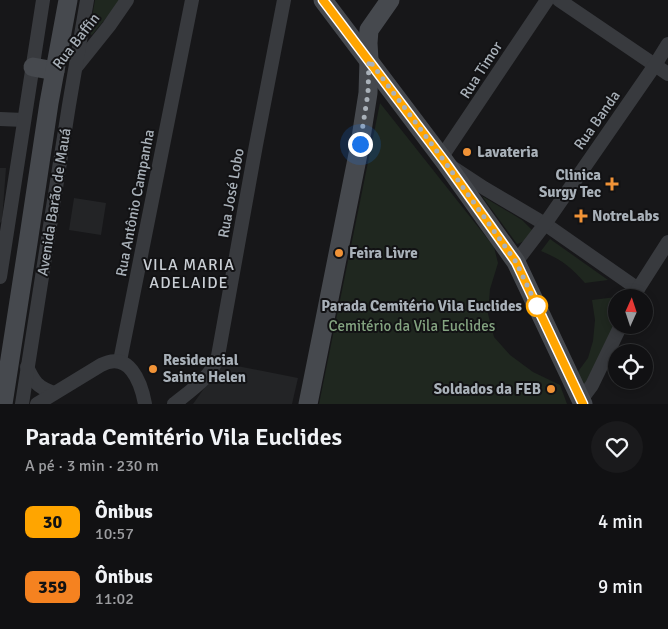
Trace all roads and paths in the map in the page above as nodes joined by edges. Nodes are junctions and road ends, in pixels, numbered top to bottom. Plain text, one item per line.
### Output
1 (43, 0) edge
2 (68, 0) edge
3 (87, 0) edge
4 (127, 0) edge
5 (192, 0) edge
6 (284, 0) edge
7 (323, 0) edge
8 (390, 0) edge
9 (547, 0) edge
10 (559, 0) edge
11 (668, 44) edge
12 (369, 60) junction
13 (655, 65) junction
14 (33, 67) junction
15 (76, 68) junction
16 (55, 72) junction
17 (668, 74) edge
18 (49, 102) junction
19 (0, 119) edge
20 (24, 120) junction
21 (443, 160) junction
22 (545, 224) junction
23 (668, 242) edge
24 (2, 244) edge
25 (516, 262) junction
26 (0, 277) edge
27 (631, 289) edge
28 (639, 289) edge
29 (617, 334) edge
30 (120, 361) junction
31 (27, 367) junction
32 (54, 393) junction
33 (582, 402) edge
34 (3, 404) edge
35 (22, 404) edge
36 (37, 404) edge
37 (145, 404) edge
38 (174, 404) edge
39 (308, 404) edge

1 - 14 street
2 - 16 street, Avenida Barão de Mauá
3 - 15 street, Avenida Barão de Mauá
4 - 15 street, Rua Baffin
5 - 30 street, Rua Antônio Campanha
6 - 38 street, Rua José Lobo
7 - 12 street
8 - 12 street
9 - 21 street, Rua Timor
10 - 13 street
11 - 13 street, Rua Banda
12 - 21 street
12 - 39 street
13 - 17 street
13 - 22 street, Rua Banda
14 - 16 street
14 - 20 street
15 - 18 street, Rua Baffin
15 - 31 street, Avenida Barão de Mauá
16 - 18 street, Avenida Barão de Mauá
18 - 34 street, Avenida Barão de Mauá
19 - 20 street
20 - 24 street
21 - 22 street
21 - 25 street
22 - 25 street, Rua Banda
22 - 27 street
23 - 28 street
24 - 26 street
25 - 33 street
29 - 33 street
30 - 32 street
30 - 37 street
31 - 32 street
31 - 35 street, Avenida Barão de Mauá
32 - 36 street

